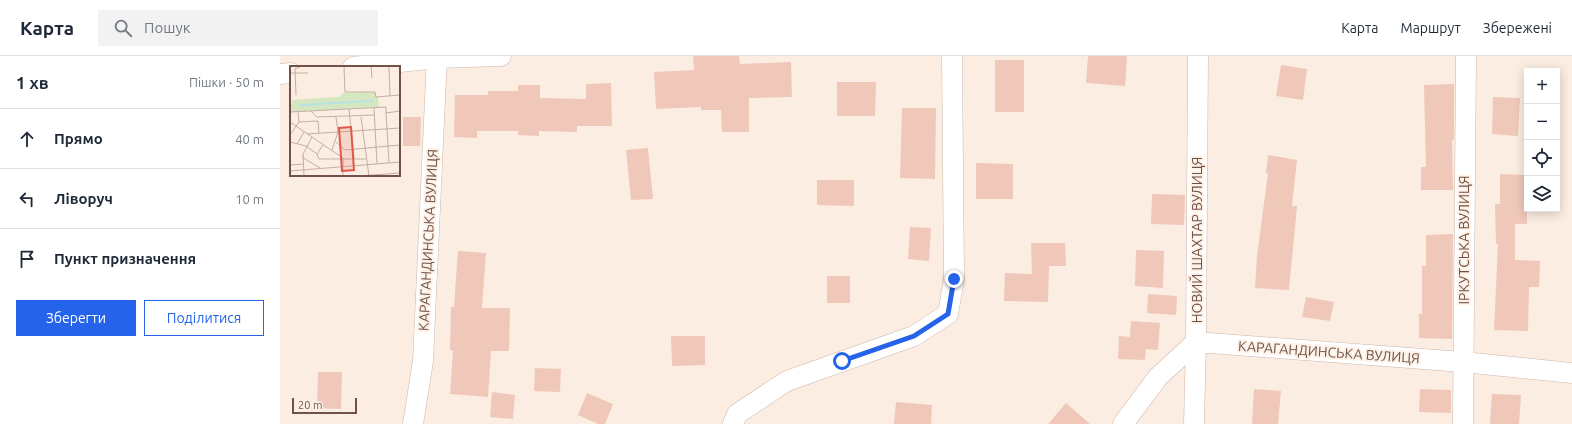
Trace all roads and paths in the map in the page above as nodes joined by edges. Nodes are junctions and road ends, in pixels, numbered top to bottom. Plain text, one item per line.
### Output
1 (501, 56) edge
2 (952, 56) edge
3 (1198, 56) edge
4 (1466, 56) edge
5 (437, 57) edge
6 (361, 66) edge
7 (290, 73) edge
8 (280, 74) edge
9 (1196, 342) junction
10 (1463, 362) junction
11 (1572, 373) edge
12 (413, 424) edge
13 (733, 424) edge
14 (1123, 424) edge
15 (1194, 424) edge
16 (1463, 424) edge

1 - 5 street
2 - 13 street
3 - 9 street, НОВИЙ ШАХТАР ВУЛИЦЯ
4 - 10 street, ІРКУТСЬКА ВУЛИЦЯ
5 - 6 street
5 - 12 street, КАРАГАНДИНСЬКА ВУЛИЦЯ
7 - 8 street
9 - 10 street, КАРАГАНДИНСЬКА ВУЛИЦЯ
9 - 14 street
9 - 15 street, НОВИЙ ШАХТАР ВУЛИЦЯ
10 - 11 street, КАРАГАНДИНСЬКА ВУЛИЦЯ
10 - 16 street, ІРКУТСЬКА ВУЛИЦЯ

